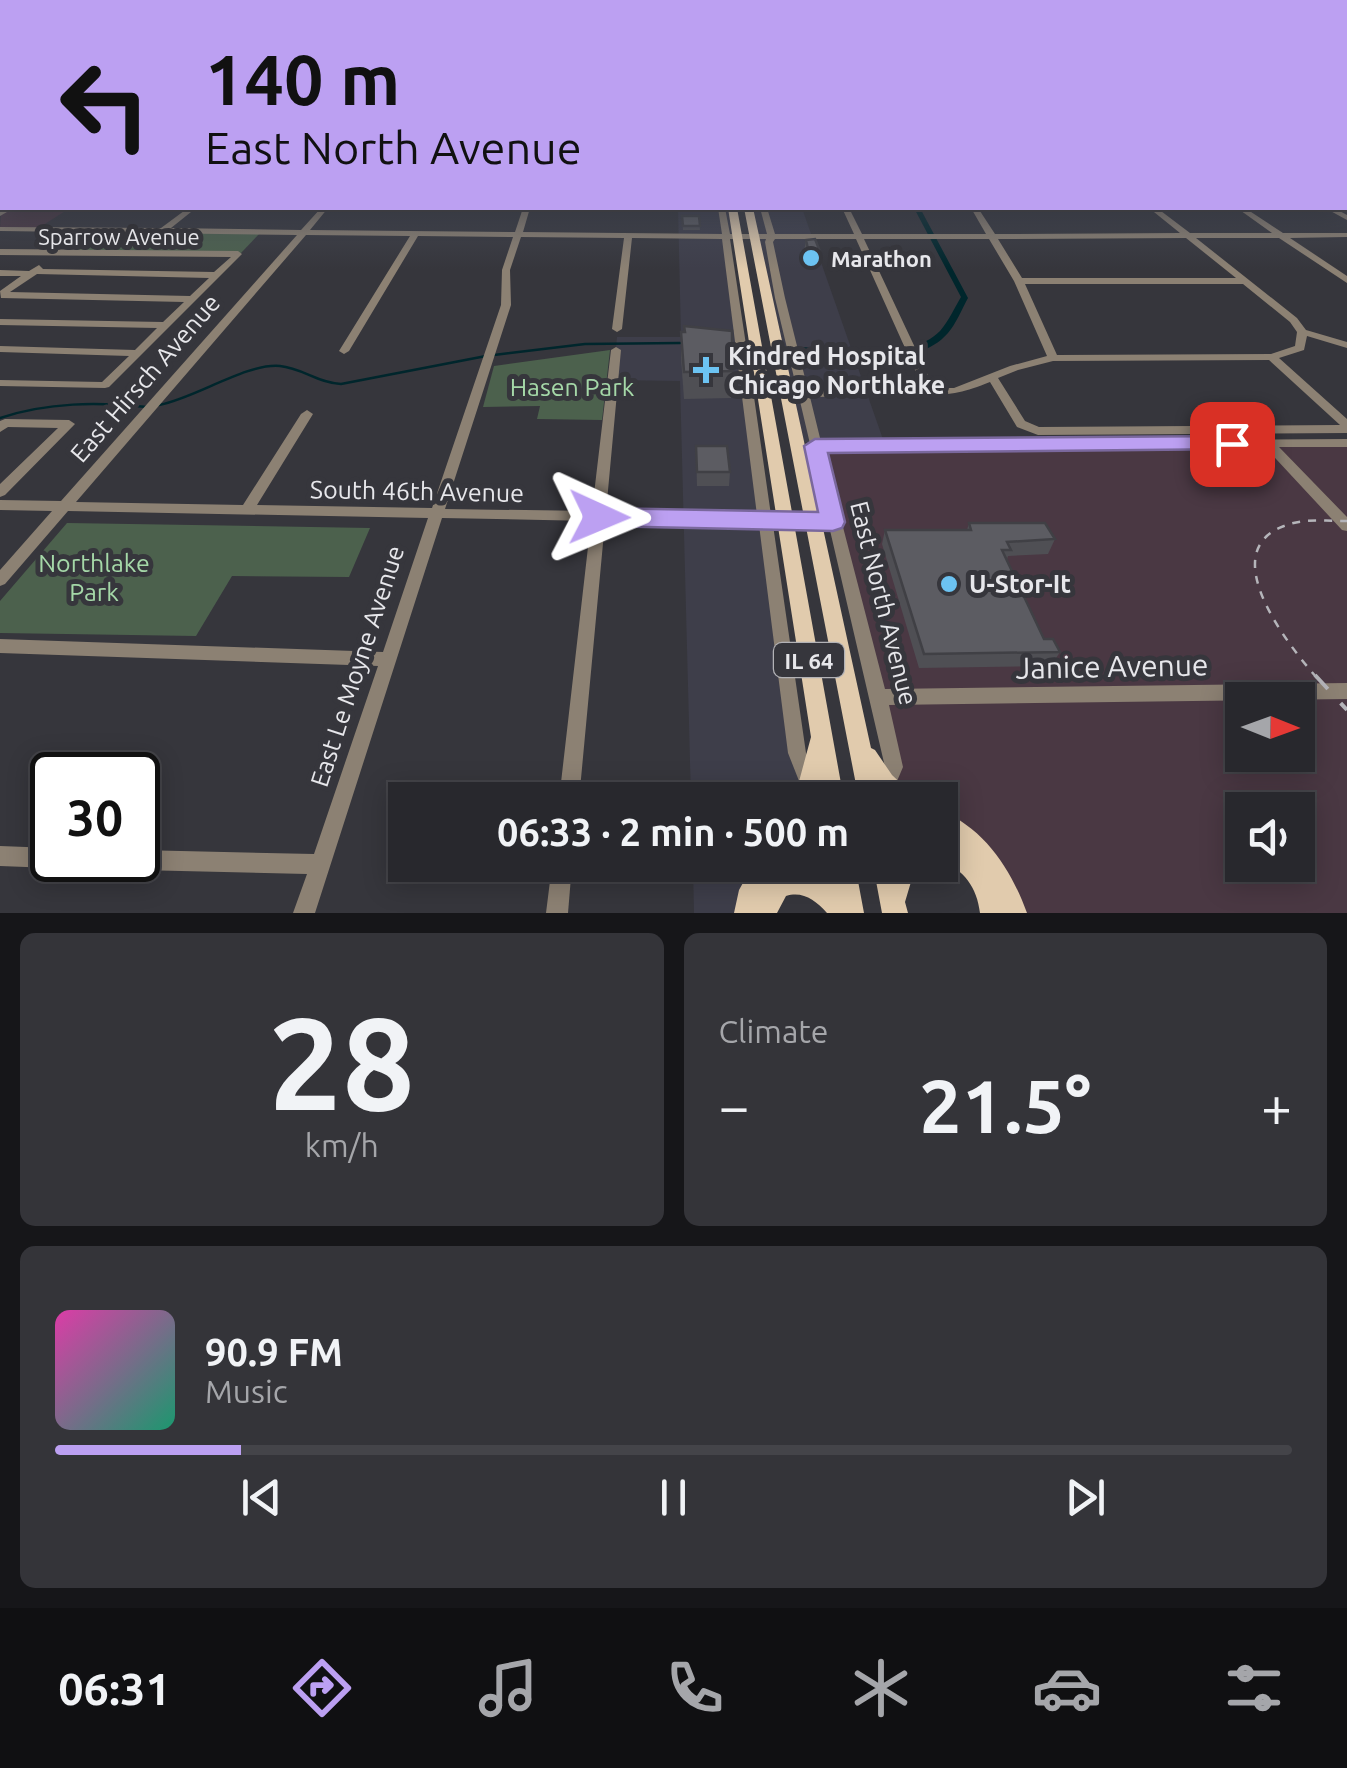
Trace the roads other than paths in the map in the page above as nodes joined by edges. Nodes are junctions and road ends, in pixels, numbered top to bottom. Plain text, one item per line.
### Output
1 (189, 210) edge
2 (323, 210) edge
3 (526, 210) edge
4 (723, 210) edge
5 (732, 210) edge
6 (748, 210) edge
7 (764, 210) edge
8 (847, 210) edge
9 (976, 210) edge
10 (1156, 210) edge
11 (1245, 210) edge
12 (0, 229) edge
13 (164, 230) junction
14 (304, 232) junction
15 (416, 233) junction
16 (517, 234) junction
17 (1280, 234) junction
18 (1187, 235) junction
19 (1347, 235) edge
20 (628, 236) junction
21 (995, 236) junction
22 (732, 237) junction
23 (754, 237) junction
24 (860, 237) junction
25 (770, 240) junction
26 (0, 252) edge
27 (61, 253) junction
28 (33, 272) junction
29 (0, 273) edge
30 (217, 275) junction
31 (1347, 280) edge
32 (1020, 281) junction
33 (1245, 281) junction
34 (746, 289) junction
35 (0, 295) edge
36 (780, 298) junction
37 (192, 299) junction
38 (736, 308) junction
39 (772, 320) junction
40 (0, 322) edge
41 (166, 325) junction
42 (617, 330) dead end
43 (1302, 332) junction
44 (1347, 345) edge
45 (0, 349) edge
46 (616, 350) dead end
47 (344, 351) dead end
48 (138, 353) junction
49 (1272, 356) junction
50 (1053, 358) junction
51 (993, 378) junction
52 (0, 382) edge
53 (931, 393) junction
54 (756, 394) junction
55 (795, 394) junction
56 (307, 414) dead end
57 (1347, 427) edge
58 (0, 428) edge
59 (1268, 444) junction
60 (1347, 444) edge
61 (815, 446) junction
62 (0, 492) edge
63 (0, 505) edge
64 (64, 506) junction
65 (247, 510) junction
66 (436, 514) junction
67 (599, 517) junction
68 (775, 520) junction
69 (823, 521) junction
70 (1347, 526) edge
71 (2, 574) edge
72 (0, 646) edge
73 (389, 659) junction
74 (1347, 690) edge
75 (877, 696) junction
76 (820, 725) junction
77 (571, 782) edge
78 (808, 782) edge
79 (813, 782) edge
80 (829, 782) edge
81 (874, 782) edge
82 (885, 782) edge
83 (958, 834) edge
84 (958, 854) edge
85 (0, 856) edge
86 (30, 857) edge
87 (160, 860) edge
88 (320, 864) junction
89 (560, 882) edge
90 (757, 882) edge
91 (846, 882) edge
92 (888, 882) edge
93 (900, 882) edge
94 (894, 910) edge
95 (304, 913) edge
96 (557, 913) edge
97 (747, 913) edge
98 (764, 913) edge
99 (843, 913) edge
100 (851, 913) edge
101 (993, 913) edge
102 (1014, 913) edge

1 - 13 street
2 - 14 street, East Hirsch Avenue
3 - 16 street, East Le Moyne Avenue
4 - 22 street
5 - 22 main road, IL 64
6 - 23 main road, East North Avenue / IL 64
7 - 25 street, East North Avenue
8 - 24 street
9 - 21 street
10 - 18 street
11 - 17 street
12 - 13 street
13 - 14 street
14 - 15 street
14 - 64 street, East Hirsch Avenue
15 - 16 street
15 - 47 street
16 - 20 street
16 - 66 street, East Le Moyne Avenue
17 - 18 street
17 - 19 street
17 - 31 street
18 - 21 street
18 - 33 street
20 - 22 street
20 - 42 street
21 - 24 street
21 - 32 street
22 - 23 street
22 - 34 main road, IL 64
22 - 38 street
23 - 25 street
23 - 39 main road, East North Avenue / IL 64
24 - 25 street
24 - 53 street
25 - 36 street, East North Avenue
26 - 27 street, Sparrow Avenue
27 - 28 street
27 - 30 street, Sparrow Avenue
28 - 29 street
28 - 30 street
28 - 35 street
30 - 37 street
32 - 33 street
32 - 50 street
33 - 43 street
34 - 38 main road
34 - 54 main road, IL 64
35 - 37 street
36 - 39 main road
36 - 55 street, East North Avenue
37 - 41 street
38 - 54 street
39 - 55 main road, East North Avenue / IL 64
40 - 41 street
41 - 48 street
43 - 44 street
43 - 49 street
45 - 48 street
46 - 67 street
48 - 52 street
49 - 50 street
49 - 57 street
50 - 51 street
51 - 53 street
51 - 57 street
53 - 55 street
54 - 55 street
54 - 68 main road, IL 64
55 - 61 street, East North Avenue
55 - 69 main road, East North Avenue / IL 64
56 - 65 street
58 - 62 street
59 - 60 street
59 - 61 street
59 - 70 street
61 - 69 street, East North Avenue
63 - 64 street, South 46th Avenue
64 - 65 street, South 46th Avenue
64 - 71 street, East Hirsch Avenue
65 - 66 street, South 46th Avenue
66 - 67 street, South 46th Avenue
66 - 73 street, East Le Moyne Avenue
67 - 68 street, South 46th Avenue
67 - 77 street
68 - 69 street, South 46th Avenue
68 - 76 main road, IL 64
68 - 78 street
69 - 75 street, East North Avenue
69 - 81 main road, East North Avenue / IL 64
72 - 73 street
73 - 88 street, East Le Moyne Avenue
74 - 75 street, Janice Avenue
75 - 82 street, East North Avenue
76 - 79 main road
76 - 80 main road, IL 64
83 - 102 main road
84 - 101 main road
85 - 86 street
87 - 88 street
88 - 95 street, East Le Moyne Avenue
89 - 96 street
90 - 97 main road
91 - 100 main road
92 - 94 main road
93 - 94 main road
98 - 99 main road

